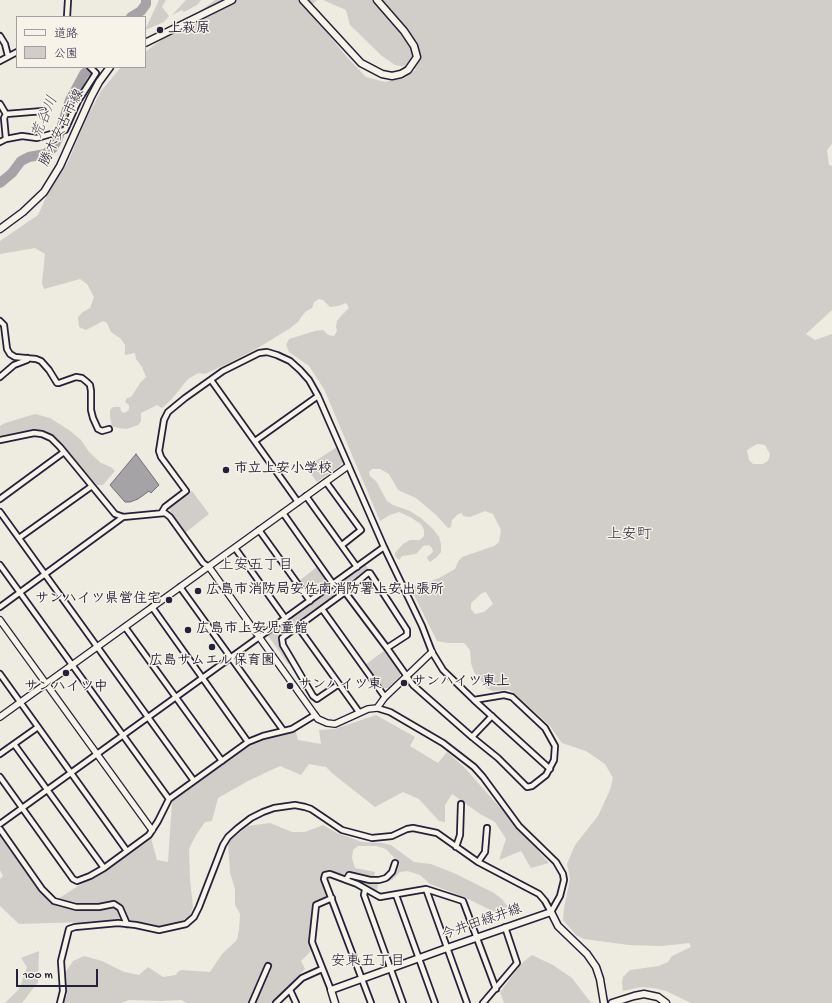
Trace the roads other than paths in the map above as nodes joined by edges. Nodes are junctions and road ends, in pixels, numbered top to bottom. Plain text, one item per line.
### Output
1 (68, 0) edge
2 (232, 0) edge
3 (303, 0) edge
4 (377, 0) edge
5 (67, 16) edge
6 (0, 36) edge
7 (146, 42) edge
8 (16, 52) edge
9 (8, 56) junction
10 (0, 61) edge
11 (91, 68) edge
12 (109, 68) edge
13 (0, 104) edge
14 (43, 111) dead end
15 (6, 114) junction
16 (6, 139) junction
17 (0, 142) edge
18 (0, 230) edge
19 (0, 321) edge
20 (28, 358) junction
21 (0, 377) edge
22 (211, 380) junction
23 (318, 396) junction
24 (109, 429) dead end
25 (0, 440) edge
26 (255, 441) junction
27 (64, 452) junction
28 (348, 466) junction
29 (326, 482) junction
30 (92, 486) junction
31 (306, 496) junction
32 (0, 499) edge
33 (298, 502) junction
34 (162, 512) junction
35 (283, 513) junction
36 (1, 515) edge
37 (123, 517) junction
38 (259, 530) junction
39 (19, 538) junction
40 (342, 545) junction
41 (384, 547) junction
42 (235, 548) junction
43 (0, 565) edge
44 (209, 567) junction
45 (357, 567) junction
46 (45, 574) junction
47 (333, 584) junction
48 (180, 587) junction
49 (20, 592) junction
50 (345, 592) junction
51 (310, 601) junction
52 (0, 607) edge
53 (152, 607) junction
54 (322, 609) junction
55 (285, 618) junction
56 (0, 620) edge
57 (125, 626) junction
58 (298, 627) junction
59 (259, 637) junction
60 (97, 646) junction
61 (387, 648) junction
62 (432, 652) junction
63 (231, 658) junction
64 (72, 665) junction
65 (0, 674) edge
66 (407, 676) junction
67 (203, 678) junction
68 (46, 683) junction
69 (339, 684) junction
70 (176, 697) junction
71 (385, 697) junction
72 (474, 700) junction
73 (20, 702) junction
74 (377, 708) junction
75 (359, 712) junction
76 (315, 715) junction
77 (492, 716) junction
78 (0, 717) edge
79 (148, 717) junction
80 (38, 727) junction
81 (283, 730) junction
82 (124, 736) junction
83 (472, 737) junction
84 (248, 742) junction
85 (14, 744) junction
86 (0, 754) edge
87 (98, 754) junction
88 (222, 761) junction
89 (550, 769) junction
90 (71, 773) junction
91 (0, 777) edge
92 (194, 781) junction
93 (48, 790) junction
94 (169, 799) junction
95 (461, 804) dead end
96 (23, 808) junction
97 (0, 824) edge
98 (487, 828) dead end
99 (0, 829) edge
100 (152, 830) junction
101 (456, 847) junction
102 (127, 851) junction
103 (478, 862) junction
104 (395, 863) dead end
105 (104, 868) junction
106 (346, 880) junction
107 (426, 889) junction
108 (365, 890) junction
109 (396, 895) junction
110 (332, 898) junction
111 (551, 912) junction
112 (127, 924) junction
113 (505, 927) junction
114 (476, 938) junction
115 (447, 948) junction
116 (419, 958) junction
117 (268, 966) dead end
118 (390, 968) junction
119 (322, 969) junction
120 (362, 978) junction
121 (496, 989) junction
122 (290, 990) junction
123 (330, 990) junction
124 (60, 1003) edge
125 (252, 1003) edge
126 (276, 1003) edge
127 (296, 1003) edge
128 (335, 1003) edge
129 (370, 1003) edge
130 (403, 1003) edge
131 (435, 1003) edge
132 (467, 1003) edge
133 (483, 1003) edge
134 (604, 1003) edge
135 (612, 1003) edge
136 (666, 1003) edge

1 - 5 street
2 - 7 main road
3 - 4 main road
6 - 9 street
8 - 9 street
9 - 10 street
11 - 16 street
12 - 18 main road, 勝木安古市線
13 - 15 street
14 - 15 street
15 - 16 street
16 - 17 street
19 - 20 street
20 - 21 street
20 - 24 street
22 - 23 street
22 - 26 street
22 - 34 street
23 - 26 street
23 - 28 street
25 - 27 street
26 - 33 street
27 - 30 street
27 - 32 street
28 - 29 street
28 - 41 street
29 - 31 street
29 - 40 street
30 - 37 street
30 - 39 street
31 - 33 street
31 - 40 street
33 - 35 street
34 - 37 street
34 - 44 street
35 - 38 street
35 - 47 street
36 - 39 street
37 - 46 street
38 - 42 street
38 - 51 street
39 - 46 street
40 - 45 street
41 - 45 street
41 - 62 street
42 - 44 street
42 - 55 street
43 - 49 street
44 - 48 street
44 - 59 street
45 - 47 street
46 - 49 street
46 - 60 street
47 - 51 street
48 - 53 street
48 - 63 street
49 - 52 street
49 - 64 street
50 - 54 street
50 - 61 street
50 - 61 street
51 - 55 street
53 - 57 street
53 - 67 street
54 - 58 street
54 - 71 street
55 - 59 street
56 - 68 street
57 - 60 street
57 - 70 street
58 - 69 street
58 - 69 street
59 - 63 street
59 - 76 street
60 - 64 street
60 - 79 street
61 - 66 street
62 - 66 street
62 - 72 street
63 - 67 street
63 - 81 street
64 - 68 street
64 - 82 street
65 - 73 street
66 - 71 street
66 - 83 street
67 - 70 street
67 - 84 street
68 - 73 street
68 - 87 street
69 - 75 street
70 - 79 street
70 - 88 street
71 - 74 street
72 - 77 street
72 - 89 street
73 - 78 street
73 - 80 street
74 - 75 street
74 - 111 street
75 - 76 street
76 - 81 street
77 - 83 street
77 - 89 street
79 - 82 street
79 - 92 street
80 - 85 street
80 - 90 street
81 - 84 street
82 - 87 street
82 - 94 street
83 - 89 street
84 - 88 street
85 - 86 street
85 - 93 street
87 - 90 street
87 - 100 street
88 - 92 street
90 - 93 street
90 - 102 street
91 - 96 street
92 - 94 street
93 - 96 street
93 - 105 street
94 - 100 street
95 - 101 street
96 - 97 street
96 - 105 street
98 - 103 street
99 - 112 street
100 - 102 street
101 - 103 street
101 - 112 street
102 - 105 street
103 - 111 street
104 - 106 street
106 - 108 street
106 - 110 street
107 - 109 street
107 - 114 street
107 - 115 street
108 - 109 street
108 - 118 street
109 - 116 street
110 - 119 street
110 - 120 street
111 - 113 main road, 今井田緑井線
111 - 134 main road
112 - 124 street
113 - 114 main road, 今井田緑井線
113 - 121 street
114 - 115 main road, 今井田緑井線
114 - 121 street
115 - 116 main road, 今井田緑井線
115 - 132 street
116 - 118 main road, 今井田緑井線
116 - 131 street
117 - 125 street
118 - 120 main road, 今井田緑井線
118 - 130 street
119 - 122 street
119 - 123 street
120 - 123 main road, 今井田緑井線
120 - 129 street
121 - 133 street
122 - 126 street
122 - 127 street
123 - 128 main road
135 - 136 main road

